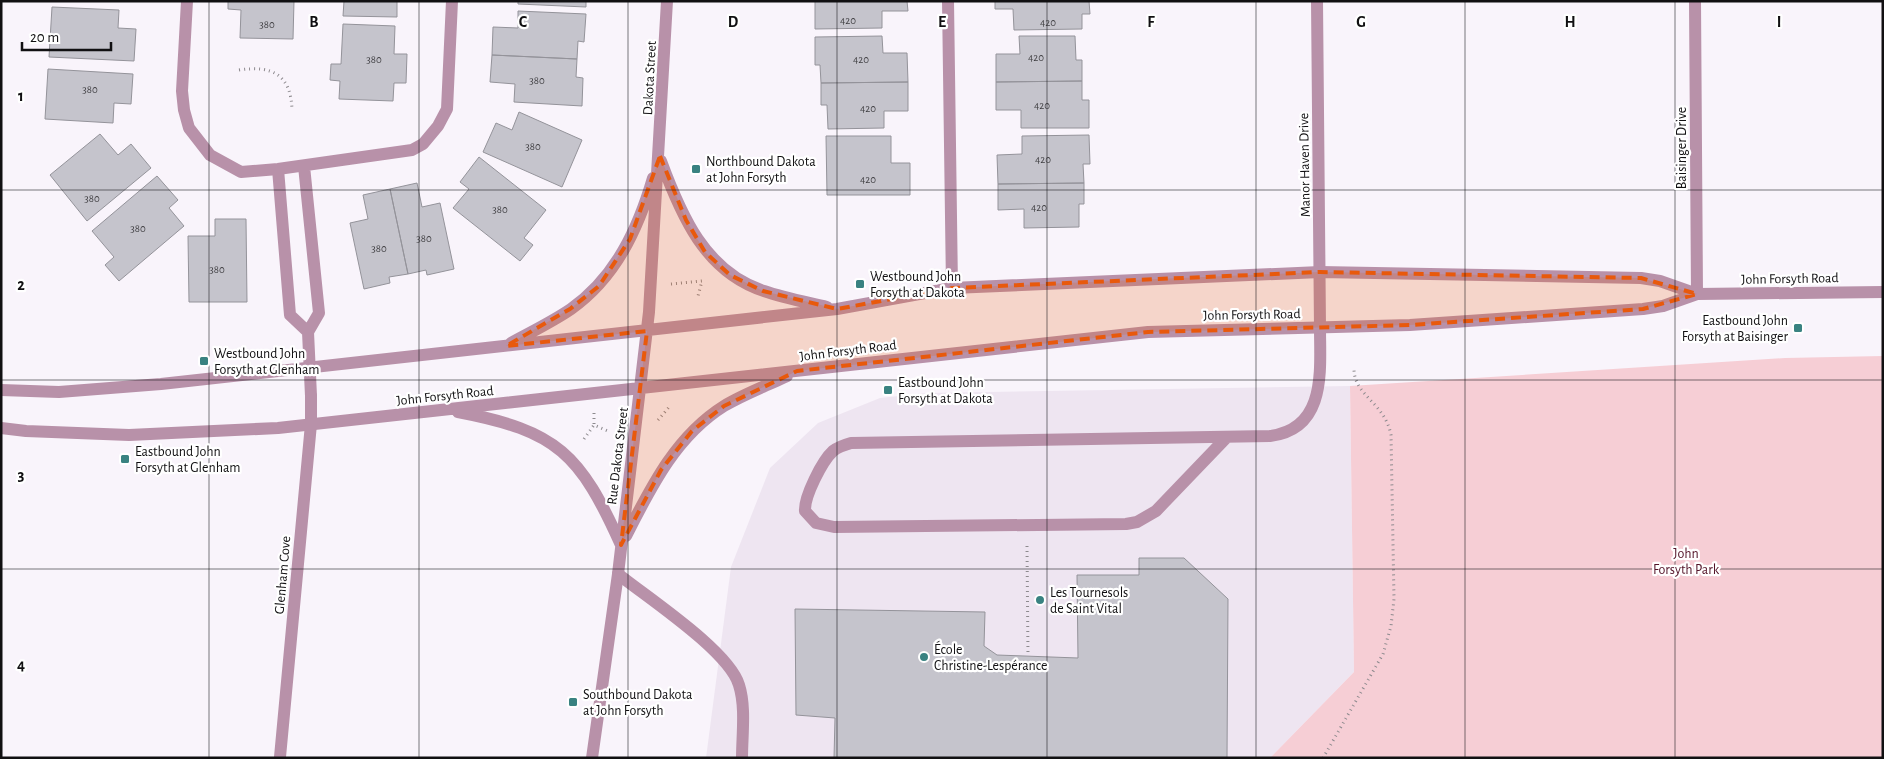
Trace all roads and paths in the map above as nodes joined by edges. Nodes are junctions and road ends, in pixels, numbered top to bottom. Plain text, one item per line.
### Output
1 (187, 1) edge
2 (452, 1) edge
3 (668, 1) edge
4 (948, 1) edge
5 (1317, 1) edge
6 (1695, 1) edge
7 (239, 70) dead end
8 (292, 110) dead end
9 (660, 156) junction
10 (304, 166) junction
11 (278, 169) junction
12 (1320, 272) junction
13 (665, 284) dead end
14 (952, 288) junction
15 (1883, 292) edge
16 (1697, 294) junction
17 (698, 296) dead end
18 (837, 309) junction
19 (1320, 328) junction
20 (647, 331) junction
21 (308, 332) junction
22 (506, 346) junction
23 (312, 368) junction
24 (1354, 370) dead end
25 (797, 371) junction
26 (641, 388) junction
27 (1, 390) edge
28 (675, 399) dead end
29 (593, 404) dead end
30 (445, 410) junction
31 (656, 422) dead end
32 (311, 424) junction
33 (594, 425) junction
34 (1, 428) edge
35 (610, 432) dead end
36 (1226, 438) junction
37 (584, 440) dead end
38 (1027, 526) junction
39 (621, 545) junction
40 (618, 574) junction
41 (1028, 656) dead end
42 (280, 757) edge
43 (592, 758) edge
44 (742, 758) edge
45 (1323, 758) edge

1 - 11 street
2 - 10 street
3 - 9 street, Dakota Street
4 - 14 street
5 - 12 street, Manor Haven Drive
6 - 16 street, Baisinger Drive
7 - 8 path
9 - 18 street
9 - 20 street, Rue Dakota Street
9 - 22 street
10 - 11 street
10 - 21 street
11 - 21 street
12 - 14 street, John Forsyth Road
12 - 16 street, John Forsyth Road
12 - 19 street, Manor Haven Drive
13 - 17 path
14 - 18 street, John Forsyth Road
15 - 16 street, John Forsyth Road
16 - 19 street, John Forsyth Road
18 - 20 street, John Forsyth Road
19 - 25 street, John Forsyth Road
19 - 36 street, Manor Haven Drive
20 - 22 street, John Forsyth Road
20 - 26 street, Rue Dakota Street
21 - 23 street, Glenham Cove
22 - 23 street, John Forsyth Road
23 - 27 street, John Forsyth Road
23 - 32 street, Glenham Cove
24 - 45 path
25 - 26 street, John Forsyth Road
25 - 39 street
26 - 30 street, John Forsyth Road
26 - 39 street, Rue Dakota Street
28 - 31 path
29 - 33 path
30 - 32 street, John Forsyth Road
30 - 39 street
32 - 34 street, John Forsyth Road
32 - 42 street, Glenham Cove
33 - 35 path
33 - 37 path
36 - 38 street, Manor Haven Drive
36 - 38 street, Manor Haven Drive
38 - 41 path
39 - 40 street, Rue Dakota Street
40 - 43 street, Rue Dakota Street
40 - 44 street

